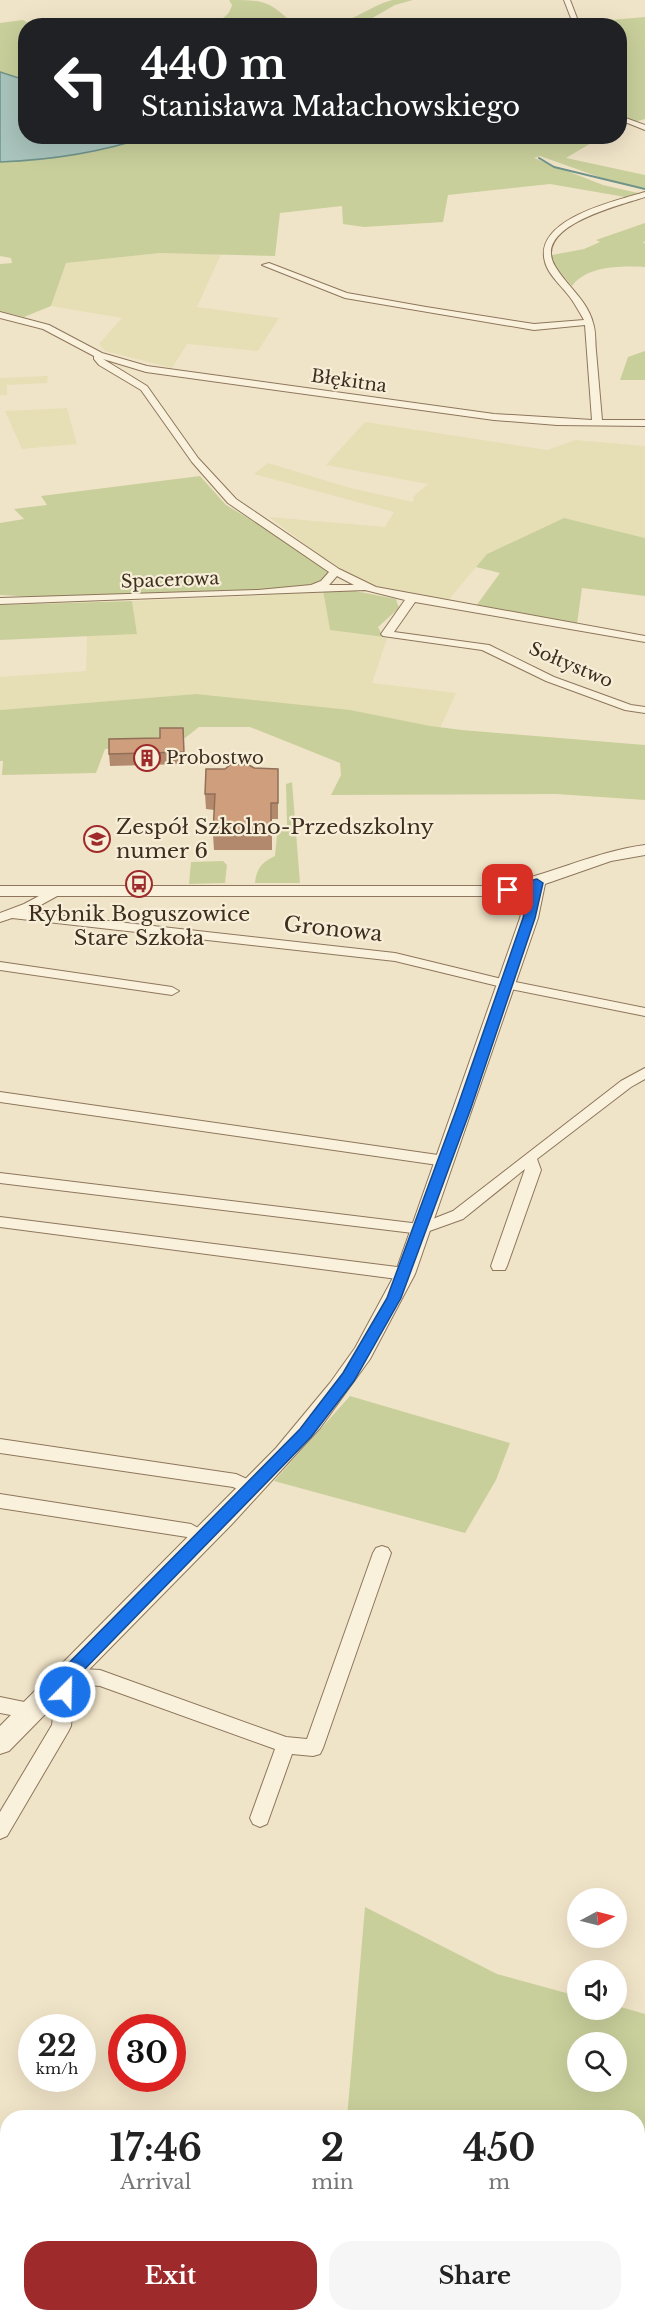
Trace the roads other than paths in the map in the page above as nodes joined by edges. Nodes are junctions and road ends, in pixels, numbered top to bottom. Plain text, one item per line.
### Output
1 (567, 0) edge
2 (574, 18) edge
3 (627, 121) edge
4 (645, 128) edge
5 (645, 194) edge
6 (620, 204) junction
7 (645, 206) edge
8 (266, 265) dead end
9 (0, 315) edge
10 (589, 322) junction
11 (99, 355) junction
12 (597, 421) junction
13 (645, 423) edge
14 (334, 571) junction
15 (313, 588) junction
16 (368, 588) junction
17 (412, 598) junction
18 (0, 601) edge
19 (645, 639) edge
20 (645, 710) edge
21 (645, 850) edge
22 (537, 883) junction
23 (0, 891) edge
24 (54, 892) junction
25 (6, 916) edge
26 (0, 966) edge
27 (506, 984) junction
28 (172, 991) dead end
29 (645, 1012) edge
30 (645, 1073) edge
31 (0, 1097) edge
32 (530, 1158) junction
33 (444, 1161) junction
34 (0, 1178) edge
35 (0, 1222) edge
36 (421, 1229) junction
37 (499, 1266) dead end
38 (405, 1274) junction
39 (0, 1446) edge
40 (252, 1489) junction
41 (0, 1501) edge
42 (203, 1539) junction
43 (382, 1553) dead end
44 (67, 1676) junction
45 (0, 1705) edge
46 (32, 1711) junction
47 (0, 1743) edge
48 (286, 1744) junction
49 (260, 1818) dead end
50 (0, 1830) edge

1 - 2 street
3 - 4 street
5 - 6 street
6 - 7 street
6 - 10 street
8 - 10 street
9 - 11 street, Błękitna
10 - 12 street
11 - 12 street, Błękitna
11 - 14 street, Błękitna
12 - 13 street, Błękitna
14 - 15 street
14 - 16 street, Błękitna
15 - 16 street, Spacerowa
15 - 18 street, Spacerowa
16 - 17 street
17 - 19 street
17 - 20 street, Sołtystwo
21 - 22 street
22 - 24 street
22 - 27 street
23 - 24 street
24 - 25 street
25 - 27 street, Gronowa
26 - 28 street
27 - 29 street, Gronowa
27 - 33 street
30 - 32 street
31 - 33 street
32 - 36 street
32 - 37 street
33 - 36 street
34 - 36 street
35 - 38 street
36 - 38 street
38 - 40 street
39 - 40 street
40 - 42 street
41 - 42 street
42 - 44 street
43 - 48 street
44 - 46 street
44 - 48 street
44 - 50 street
45 - 46 street
46 - 47 street
48 - 49 street

